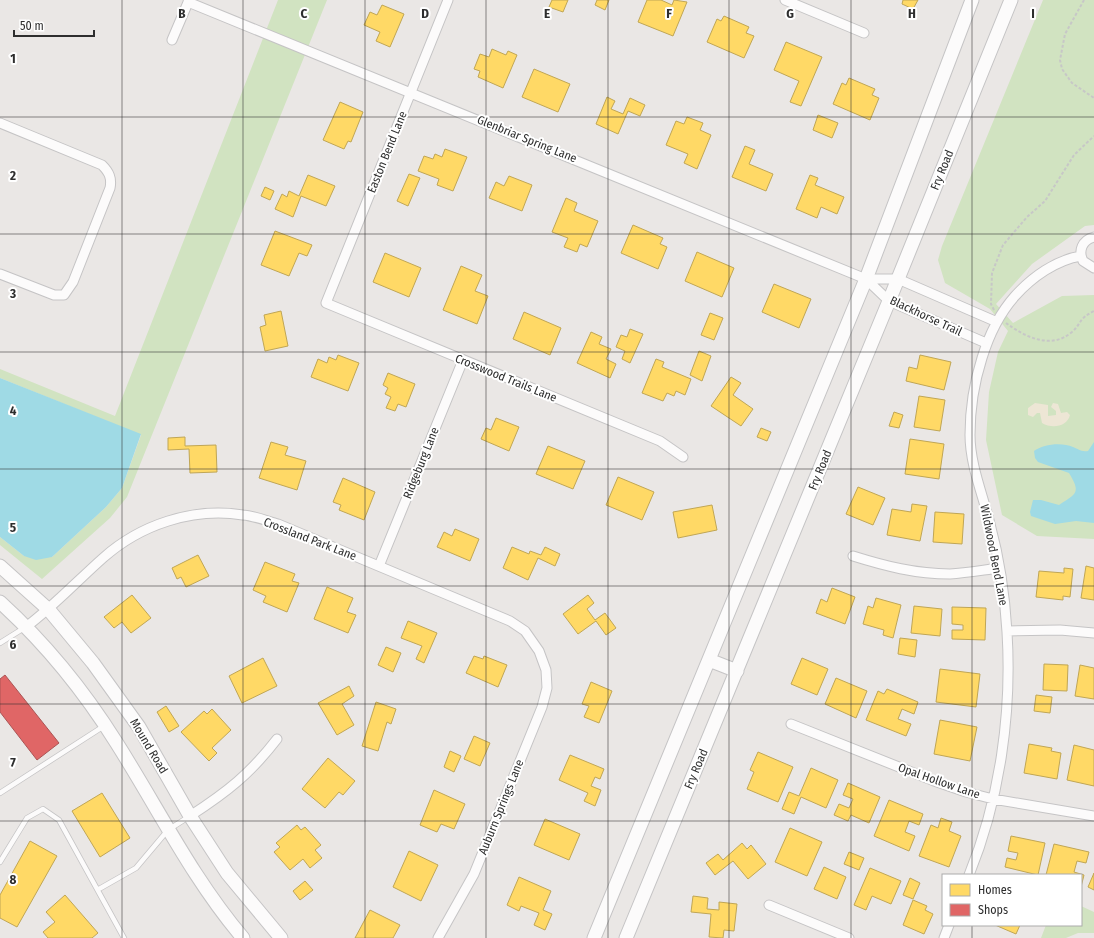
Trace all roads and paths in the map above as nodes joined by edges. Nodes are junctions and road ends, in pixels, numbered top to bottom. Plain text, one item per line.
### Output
1 (448, 0) edge
2 (784, 0) edge
3 (972, 0) edge
4 (1011, 0) edge
5 (1084, 0) edge
6 (188, 1) edge
7 (864, 33) dead end
8 (172, 40) dead end
9 (411, 92) junction
10 (1094, 98) edge
11 (0, 123) edge
12 (1094, 136) edge
13 (1094, 237) edge
14 (1081, 256) junction
15 (1094, 268) edge
16 (0, 274) edge
17 (866, 279) junction
18 (898, 279) junction
19 (889, 302) junction
20 (326, 304) joint
21 (1094, 311) edge
22 (998, 320) junction
23 (986, 343) junction
24 (463, 360) junction
25 (683, 457) dead end
26 (854, 556) dead end
27 (0, 566) edge
28 (379, 566) junction
29 (999, 568) junction
30 (0, 602) edge
31 (49, 610) junction
32 (26, 627) junction
33 (1007, 631) junction
34 (1094, 633) edge
35 (0, 643) edge
36 (709, 660) junction
37 (546, 670) joint
38 (736, 671) junction
39 (791, 724) dead end
40 (104, 726) junction
41 (277, 739) dead end
42 (0, 793) edge
43 (993, 799) junction
44 (190, 816) junction
45 (1094, 816) edge
46 (168, 830) junction
47 (0, 862) edge
48 (969, 874) edge
49 (98, 889) junction
50 (769, 905) dead end
51 (949, 926) edge
52 (124, 938) edge
53 (242, 938) edge
54 (281, 938) edge
55 (438, 938) edge
56 (594, 938) edge
57 (626, 938) edge
58 (849, 938) edge
59 (944, 938) edge

1 - 9 street, Easton Bend Lane
2 - 7 street
3 - 17 main road
4 - 18 main road, Fry Road
5 - 10 path
6 - 8 street
6 - 9 street, Glenbriar Spring Lane
9 - 17 street, Glenbriar Spring Lane
9 - 20 street, Easton Bend Lane
11 - 16 street
12 - 22 path
13 - 14 street
14 - 15 street
14 - 22 street, Wildwood Bend Lane
17 - 18 street, Blackhorse Trail
17 - 19 street, Blackhorse Trail
17 - 36 main road
18 - 19 main road, Fry Road
18 - 22 street, Blackhorse Trail
19 - 23 street, Blackhorse Trail
19 - 38 main road, Fry Road
20 - 24 street, Crosswood Trails Lane
21 - 22 path
22 - 23 street, Wildwood Bend Lane
23 - 29 street, Wildwood Bend Lane
24 - 25 street, Crosswood Trails Lane
24 - 28 street, Ridgeburg Lane
26 - 29 street
27 - 31 main road, Mound Road
28 - 31 street, Crossland Park Lane
28 - 37 street, Crossland Park Lane
29 - 33 street, Wildwood Bend Lane
30 - 32 main road
31 - 32 street, Crossland Park Lane
31 - 44 main road, Mound Road
32 - 35 lane
32 - 40 main road
33 - 34 street
33 - 43 street, Wildwood Bend Lane
36 - 38 main road
36 - 56 main road
37 - 55 street, Auburn Springs Lane
38 - 57 main road, Fry Road
39 - 43 street, Opal Hollow Lane
40 - 42 lane
40 - 46 main road
41 - 44 street
43 - 45 street, Opal Hollow Lane
43 - 48 street, Wildwood Bend Lane
44 - 46 lane
44 - 54 main road, Mound Road
46 - 49 lane
46 - 53 main road
47 - 49 lane
49 - 52 lane
50 - 58 street
51 - 59 street

